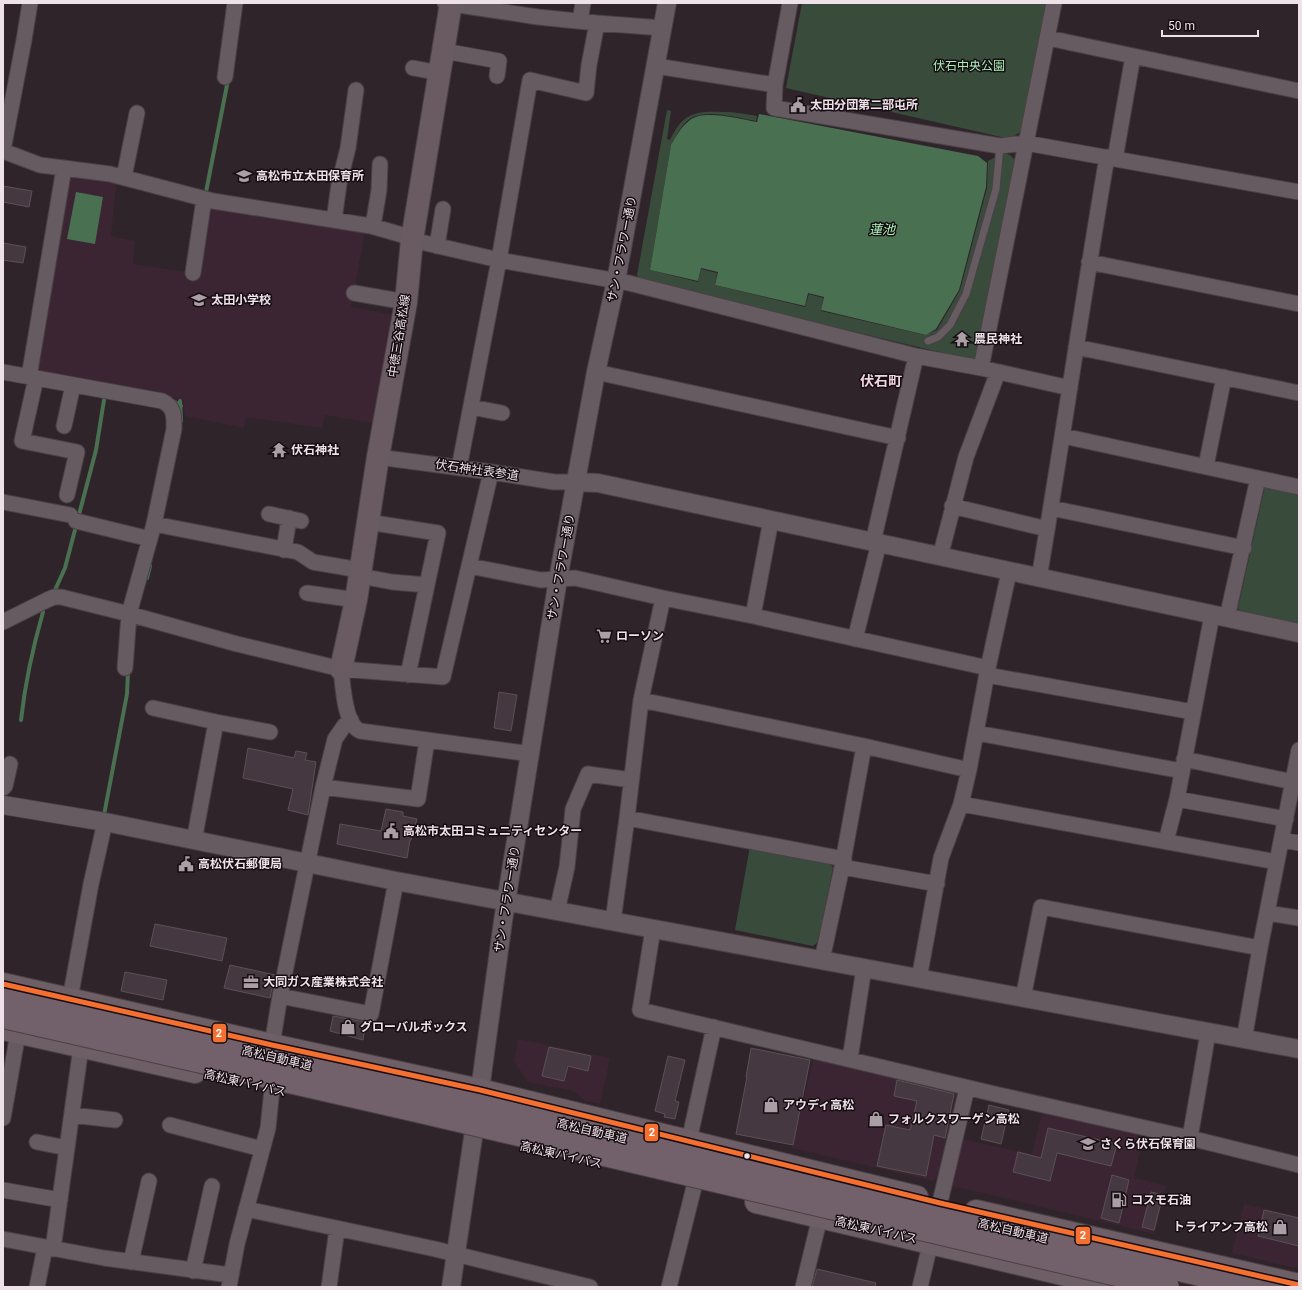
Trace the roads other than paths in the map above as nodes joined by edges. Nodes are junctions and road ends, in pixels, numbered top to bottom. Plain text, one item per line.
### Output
1 (30, 3) edge
2 (235, 3) edge
3 (449, 3) edge
4 (583, 3) edge
5 (667, 3) edge
6 (790, 3) edge
7 (1054, 3) edge
8 (519, 8) edge
9 (580, 21) junction
10 (597, 23) junction
11 (662, 28) junction
12 (1048, 38) junction
13 (444, 51) junction
14 (1133, 56) junction
15 (656, 66) junction
16 (413, 68) dead end
17 (440, 73) junction
18 (497, 76) dead end
19 (225, 77) dead end
20 (775, 85) junction
21 (356, 90) dead end
22 (1299, 91) edge
23 (137, 113) dead end
24 (1026, 143) junction
25 (1000, 146) junction
26 (3, 151) edge
27 (1111, 158) junction
28 (380, 164) dead end
29 (64, 168) junction
30 (124, 177) junction
31 (1299, 192) edge
32 (204, 199) junction
33 (443, 209) dead end
34 (334, 220) junction
35 (373, 226) junction
36 (413, 239) junction
37 (436, 246) junction
38 (499, 260) junction
39 (1089, 262) junction
40 (193, 273) dead end
41 (616, 281) junction
42 (354, 293) dead end
43 (406, 302) junction
44 (1299, 304) edge
45 (928, 341) dead end
46 (1076, 347) junction
47 (916, 356) junction
48 (981, 368) junction
49 (3, 372) edge
50 (596, 372) junction
51 (998, 372) junction
52 (1224, 376) junction
53 (32, 377) junction
54 (73, 385) junction
55 (1070, 388) junction
56 (1299, 393) edge
57 (471, 407) junction
58 (502, 413) dead end
59 (64, 426) dead end
60 (1062, 436) junction
61 (898, 438) junction
62 (378, 457) junction
63 (1206, 466) junction
64 (459, 468) junction
65 (490, 472) junction
66 (1258, 478) junction
67 (576, 482) junction
68 (1299, 487) edge
69 (67, 495) dead end
70 (3, 502) edge
71 (952, 506) junction
72 (1051, 508) junction
73 (269, 514) dead end
74 (771, 520) junction
75 (368, 522) junction
76 (154, 524) junction
77 (1047, 529) junction
78 (150, 539) junction
79 (876, 543) junction
80 (1244, 548) junction
81 (284, 550) junction
82 (940, 557) junction
83 (469, 566) junction
84 (1009, 572) junction
85 (360, 573) junction
86 (1039, 578) junction
87 (558, 579) junction
88 (427, 585) junction
89 (307, 593) dead end
90 (663, 598) junction
91 (356, 600) junction
92 (129, 614) junction
93 (753, 616) junction
94 (1220, 616) junction
95 (3, 622) edge
96 (1299, 633) edge
97 (855, 639) junction
98 (126, 668) dead end
99 (341, 669) junction
100 (988, 671) junction
101 (408, 675) junction
102 (641, 700) junction
103 (153, 708) dead end
104 (1193, 712) junction
105 (351, 720) junction
106 (216, 722) junction
107 (270, 732) dead end
108 (977, 733) junction
109 (427, 740) junction
110 (864, 746) junction
111 (1299, 750) edge
112 (531, 754) junction
113 (10, 764) dead end
114 (1183, 765) junction
115 (969, 770) junction
116 (631, 780) junction
117 (1293, 782) junction
118 (323, 787) junction
119 (3, 788) edge
120 (1177, 799) junction
121 (961, 804) junction
122 (3, 805) edge
123 (627, 818) junction
124 (1286, 819) junction
125 (105, 822) junction
126 (1282, 840) junction
127 (194, 841) junction
128 (1166, 842) junction
129 (1299, 843) edge
130 (1277, 862) junction
131 (843, 863) junction
132 (307, 864) junction
133 (396, 881) junction
134 (937, 884) junction
135 (506, 901) junction
136 (557, 911) junction
137 (1268, 913) junction
138 (1299, 918) edge
139 (613, 921) junction
140 (653, 929) junction
141 (1260, 948) junction
142 (822, 960) junction
143 (864, 968) junction
144 (919, 978) junction
145 (3, 984) edge
146 (280, 996) junction
147 (3, 997) edge
148 (1023, 998) junction
149 (70, 999) junction
150 (3, 1017) edge
151 (714, 1027) junction
152 (11, 1031) edge
153 (1208, 1033) junction
154 (1244, 1040) junction
155 (272, 1045) junction
156 (81, 1047) junction
157 (1299, 1049) edge
158 (850, 1059) junction
159 (272, 1088) junction
160 (967, 1088) junction
161 (480, 1090) junction
162 (72, 1115) junction
163 (3, 1118) edge
164 (115, 1120) dead end
165 (170, 1125) dead end
166 (473, 1135) junction
167 (1190, 1138) junction
168 (689, 1141) junction
169 (37, 1142) dead end
170 (67, 1148) junction
171 (262, 1149) junction
172 (1299, 1165) edge
173 (149, 1182) dead end
174 (212, 1186) dead end
175 (694, 1187) junction
176 (3, 1190) edge
177 (60, 1200) junction
178 (940, 1203) junction
179 (246, 1209) junction
180 (820, 1217) junction
181 (337, 1229) junction
182 (3, 1239) edge
183 (930, 1243) junction
184 (49, 1248) junction
185 (456, 1254) junction
186 (131, 1262) junction
187 (193, 1270) junction
188 (230, 1281) edge
189 (1299, 1285) edge
190 (583, 1286) edge
191 (37, 1287) edge
192 (329, 1287) edge
193 (451, 1287) edge
194 (670, 1287) edge
195 (803, 1287) edge
196 (920, 1287) edge
197 (1117, 1287) edge
198 (1168, 1287) edge
199 (1251, 1287) edge

1 - 26 street
2 - 19 street
3 - 8 street
3 - 13 main road, 中徳三谷高松線
4 - 9 street
5 - 11 street, サン・フラワー通り
6 - 20 street
7 - 12 street
8 - 9 street
9 - 10 street
10 - 11 street
10 - 38 street
11 - 15 street, サン・フラワー通り
12 - 14 street
12 - 24 street
13 - 17 main road, 中徳三谷高松線
13 - 18 street
14 - 22 street
14 - 27 street
15 - 20 street
15 - 41 street, サン・フラワー通り
16 - 17 street
17 - 36 main road, 中徳三谷高松線
20 - 25 street
21 - 34 street
23 - 30 street
24 - 25 street
24 - 27 street
24 - 48 street
25 - 45 lane
26 - 29 street
27 - 31 street
27 - 39 street
28 - 35 street
29 - 30 street
29 - 53 street
30 - 32 street
32 - 34 street
32 - 40 street
33 - 37 street
34 - 35 street
35 - 36 street
36 - 37 street
36 - 43 main road, 中徳三谷高松線
37 - 38 street
38 - 41 street
38 - 57 street
39 - 44 street
39 - 46 street
41 - 47 street
41 - 50 street, サン・フラワー通り
42 - 43 street
43 - 62 main road, 中徳三谷高松線
46 - 52 street
46 - 55 street
47 - 48 street
47 - 61 street
48 - 51 street
49 - 53 street
50 - 61 street
50 - 67 street, サン・フラワー通り
51 - 55 street
51 - 71 street
52 - 56 street
52 - 63 street
53 - 54 street
53 - 69 street
54 - 59 street
54 - 76 street
55 - 60 street
57 - 58 street
57 - 64 street
60 - 63 street
60 - 72 street
61 - 79 street
62 - 64 street, 伏石神社表参道
62 - 75 main road, 中徳三谷高松線
63 - 66 street
64 - 65 street, 伏石神社表参道
65 - 67 street, 伏石神社表参道
65 - 83 street
66 - 68 street
66 - 80 street
67 - 74 street
67 - 87 street, サン・フラワー通り
70 - 78 street
71 - 77 street
71 - 82 street
72 - 77 street
72 - 80 street
73 - 81 street
74 - 79 street
74 - 93 street
75 - 85 main road, 中徳三谷高松線
75 - 88 street
76 - 78 street
76 - 81 street
77 - 86 street
78 - 92 street
79 - 82 street
79 - 97 street
80 - 94 street
81 - 85 street
82 - 84 street
83 - 87 street
83 - 101 street
84 - 86 street
84 - 100 street
85 - 88 street
85 - 91 main road, 中徳三谷高松線
86 - 94 street
87 - 90 street
87 - 112 street, サン・フラワー通り
88 - 101 street
89 - 91 street
90 - 93 street
90 - 102 street
91 - 99 main road, 中徳三谷高松線
92 - 95 street
92 - 98 street
92 - 99 street
93 - 97 street
94 - 96 street
94 - 104 street
97 - 100 street
99 - 101 street
99 - 105 street
100 - 104 street
100 - 108 street
102 - 110 street
102 - 116 street
103 - 106 street
104 - 114 street
105 - 109 street
105 - 118 street
106 - 107 street
106 - 127 street
108 - 114 street
108 - 115 street
109 - 112 street
109 - 118 street
110 - 115 street
110 - 131 street
111 - 117 street
112 - 135 street, サン・フラワー通り
113 - 119 street
114 - 117 street
114 - 120 street
115 - 121 street
116 - 123 street
116 - 136 street
117 - 124 street
118 - 132 street
120 - 124 street
120 - 128 street
121 - 128 street
121 - 134 street
122 - 125 street
123 - 131 street
123 - 139 street
124 - 126 street
125 - 127 street
125 - 149 street
126 - 129 street
126 - 130 street
127 - 132 street
128 - 130 street
130 - 137 street
131 - 134 street
131 - 142 street
132 - 133 street
132 - 146 street
133 - 135 street
133 - 146 street
134 - 144 street
135 - 136 street
135 - 161 street, サン・フラワー通り
136 - 139 street
137 - 138 street
137 - 141 street
139 - 140 street
140 - 142 street
140 - 151 street
141 - 148 street
141 - 154 street
142 - 143 street
143 - 144 street
143 - 158 street
144 - 148 street
145 - 149 highway
146 - 155 street
147 - 199 highway, 高松自動車道, bridge
148 - 153 street
149 - 155 highway
150 - 198 highway, 高松自動車道, bridge
151 - 158 street
151 - 168 street
152 - 156 highway, 高松東バイパス
152 - 163 street
153 - 154 street
153 - 167 street
154 - 157 street
155 - 161 highway
156 - 159 highway, 高松東バイパス
156 - 162 street
158 - 160 street
159 - 166 highway, 高松東バイパス
159 - 171 street
160 - 167 street
160 - 178 street
161 - 166 street, サン・フラワー通り
161 - 168 highway
162 - 164 street
162 - 170 street
165 - 171 street
166 - 175 highway, 高松東バイパス
166 - 185 street, サン・フラワー通り
167 - 172 street
168 - 178 highway
169 - 170 street
170 - 177 street
171 - 179 street
173 - 186 street
174 - 187 street
175 - 180 highway, 高松東バイパス
175 - 194 street
176 - 177 street
177 - 184 street
178 - 183 street
178 - 189 highway
179 - 181 street
179 - 188 street
180 - 183 highway, 高松東バイパス
180 - 195 street
181 - 185 street
181 - 192 street
182 - 184 street
183 - 196 street
183 - 197 highway, 高松東バイパス
184 - 186 street
184 - 191 street
185 - 190 street
185 - 193 street, サン・フラワー通り
186 - 187 street
187 - 188 street

